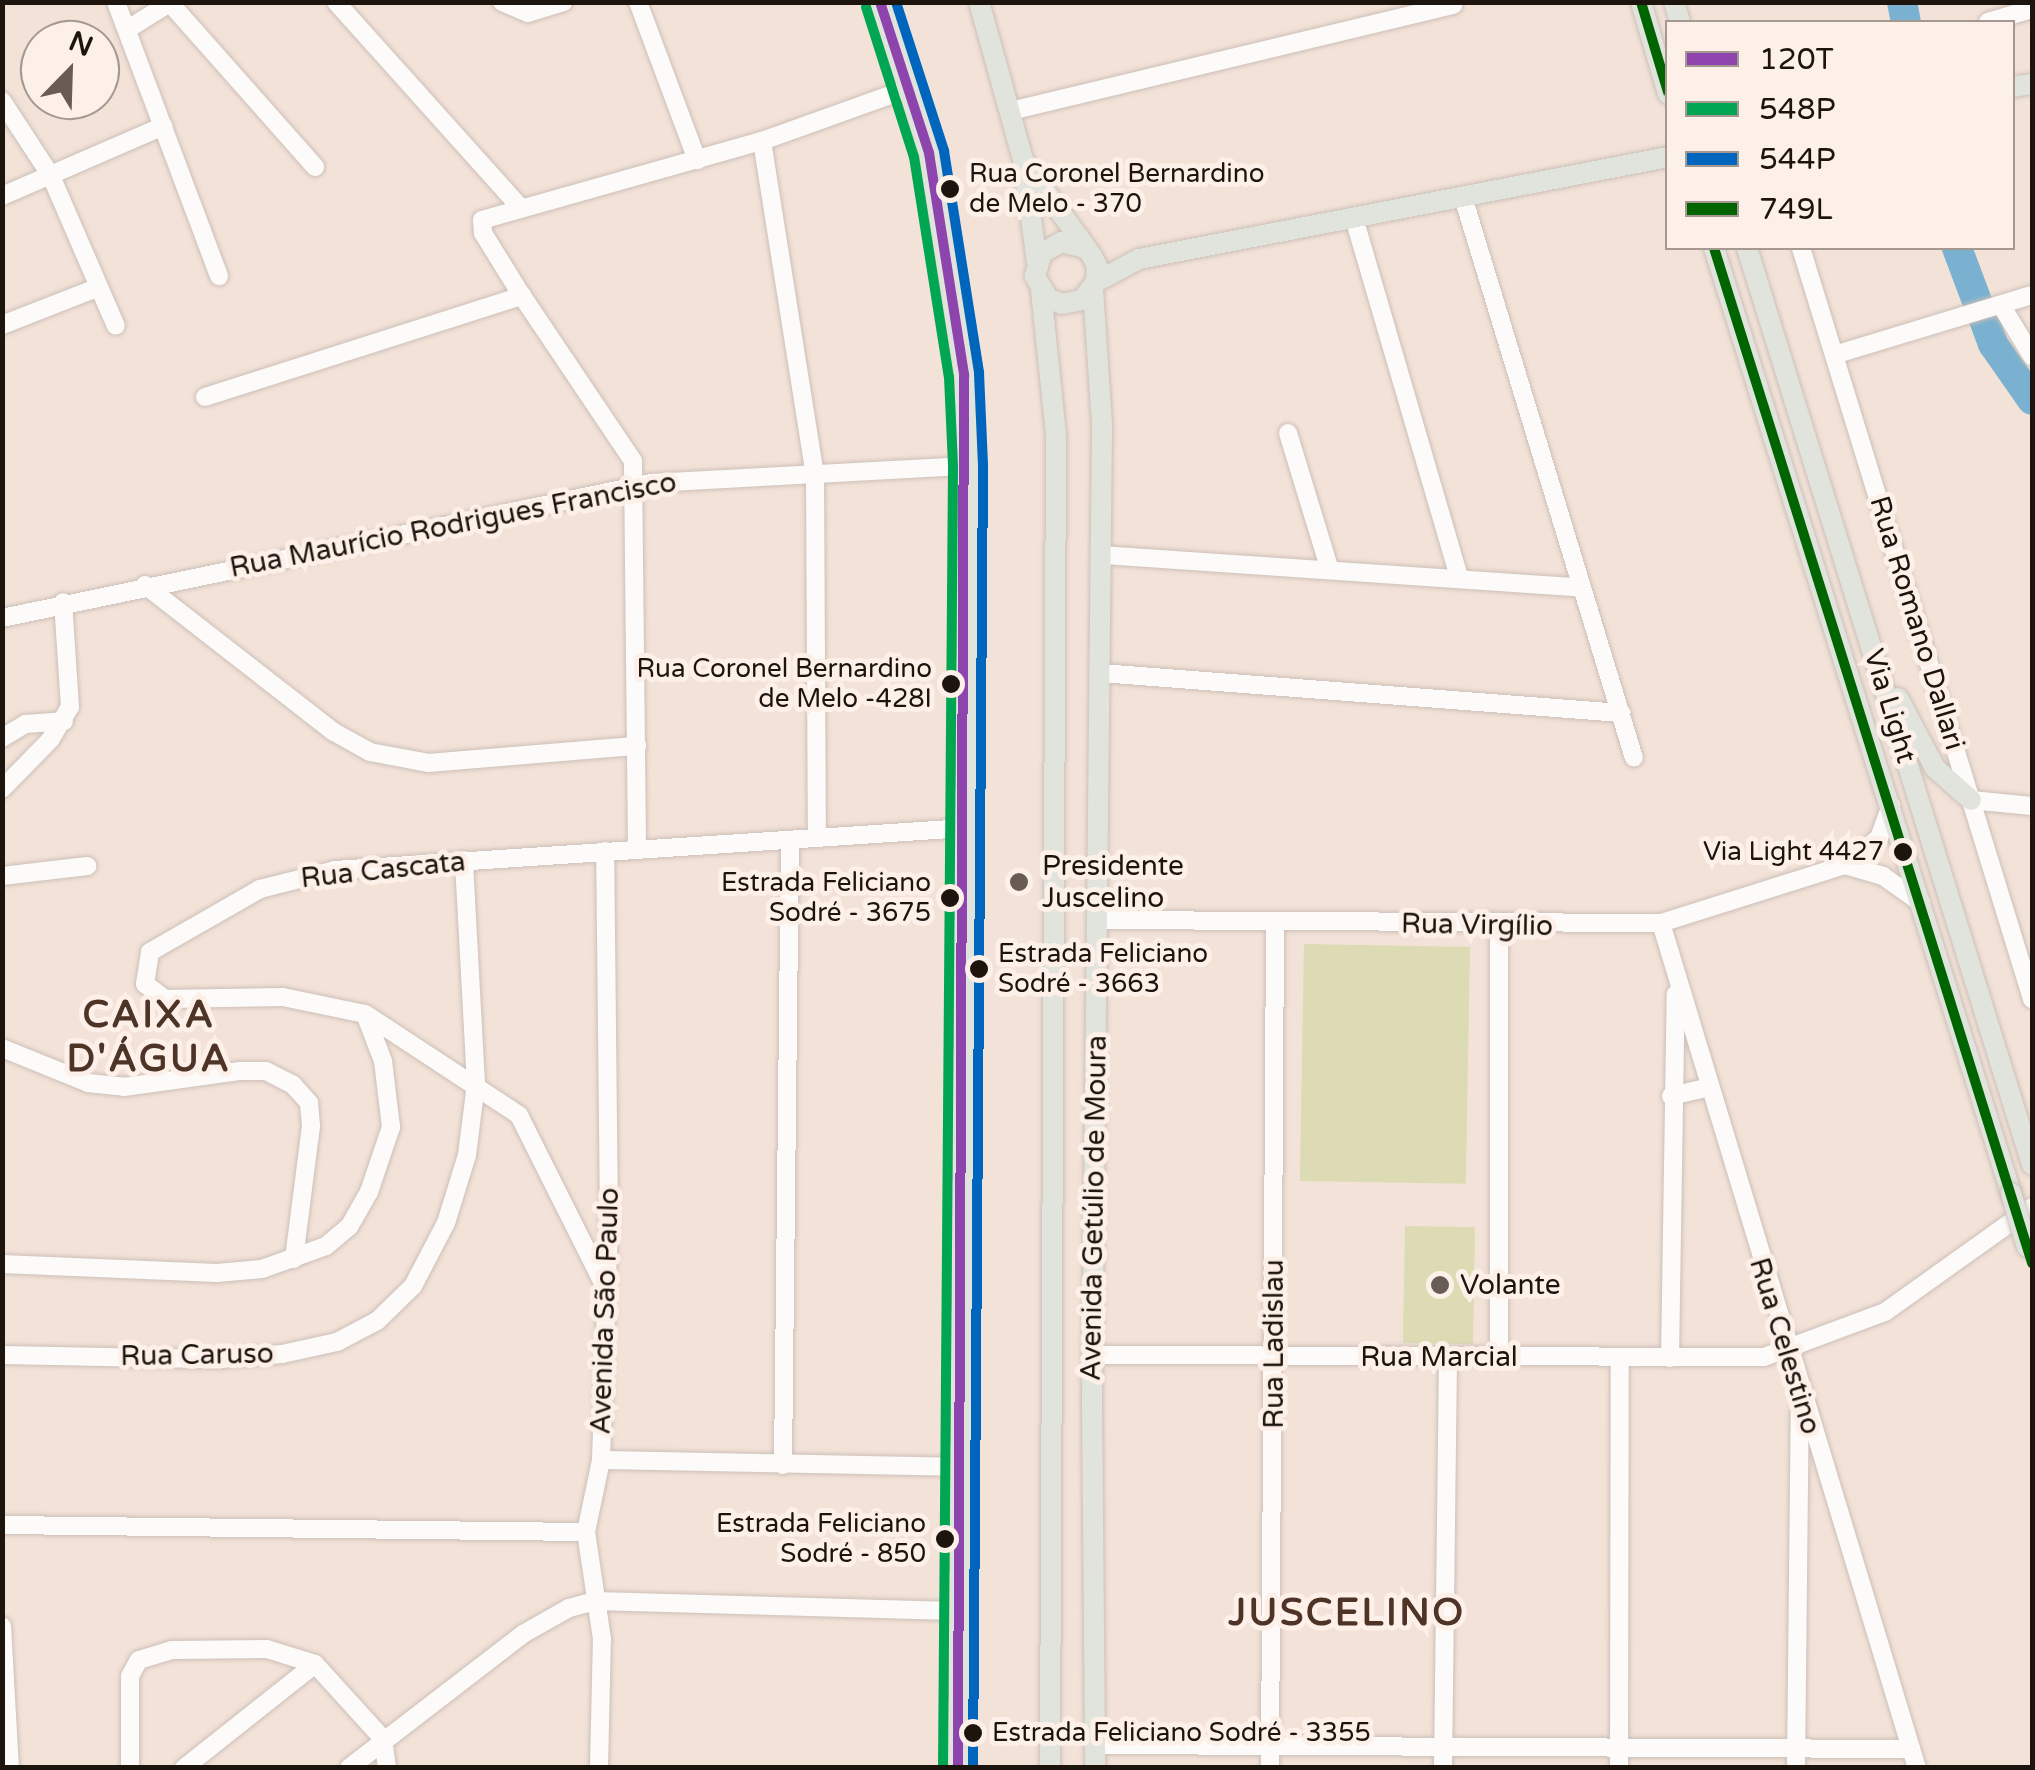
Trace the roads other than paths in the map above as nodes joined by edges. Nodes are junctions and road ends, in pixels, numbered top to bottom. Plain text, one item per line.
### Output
1 (116, 2) edge
2 (336, 2) edge
3 (502, 2) edge
4 (564, 2) edge
5 (638, 2) edge
6 (880, 2) edge
7 (979, 2) edge
8 (1641, 2) edge
9 (171, 3) edge
10 (1454, 5) dead end
11 (2032, 9) edge
12 (1995, 20) edge
13 (128, 29) junction
14 (1665, 84) edge
15 (910, 88) junction
16 (2, 101) edge
17 (1011, 111) junction
18 (164, 126) junction
19 (762, 140) junction
20 (1665, 157) edge
21 (697, 160) junction
22 (1023, 160) junction
23 (315, 167) dead end
24 (51, 176) junction
25 (2, 196) edge
26 (1463, 197) junction
27 (520, 206) junction
28 (1354, 218) junction
29 (1087, 250) junction
30 (1715, 250) edge
31 (1748, 250) edge
32 (1802, 250) edge
33 (1139, 259) junction
34 (1038, 262) junction
35 (219, 276) dead end
36 (99, 286) junction
37 (1095, 286) junction
38 (1041, 290) junction
39 (2032, 295) edge
40 (522, 296) junction
41 (1995, 307) junction
42 (2, 325) edge
43 (116, 326) dead end
44 (1834, 355) junction
45 (2032, 356) edge
46 (205, 397) dead end
47 (1288, 434) dead end
48 (968, 466) junction
49 (815, 474) junction
50 (637, 488) junction
51 (1102, 555) junction
52 (1330, 570) junction
53 (1459, 578) junction
54 (146, 585) junction
55 (1582, 588) junction
56 (64, 602) junction
57 (2, 618) edge
58 (1874, 656) junction
59 (1101, 673) junction
60 (1621, 713) junction
61 (64, 722) junction
62 (2, 738) edge
63 (637, 746) junction
64 (1634, 758) dead end
65 (2, 789) edge
66 (1971, 800) junction
67 (1891, 804) junction
68 (2032, 806) edge
69 (965, 828) junction
70 (817, 837) junction
71 (790, 840) junction
72 (636, 847) junction
73 (605, 851) junction
74 (464, 860) junction
75 (1846, 865) junction
76 (87, 866) dead end
77 (2, 876) edge
78 (1921, 903) junction
79 (1099, 920) junction
80 (1275, 921) junction
81 (1661, 923) junction
82 (1498, 926) junction
83 (1677, 980) junction
84 (2032, 999) edge
85 (366, 1014) junction
86 (2, 1048) edge
87 (476, 1084) junction
88 (1709, 1088) junction
89 (1671, 1096) junction
90 (2032, 1166) edge
91 (2032, 1207) edge
92 (2030, 1255) edge
93 (294, 1259) junction
94 (2, 1264) edge
95 (605, 1287) junction
96 (1786, 1353) junction
97 (1092, 1354) junction
98 (2, 1355) edge
99 (1275, 1356) junction
100 (1448, 1357) junction
101 (1500, 1357) junction
102 (1620, 1358) junction
103 (1670, 1358) junction
104 (1800, 1397) junction
105 (601, 1460) junction
106 (783, 1464) junction
107 (958, 1468) junction
108 (2, 1525) edge
109 (586, 1532) junction
110 (596, 1602) junction
111 (962, 1610) junction
112 (2, 1626) edge
113 (316, 1664) junction
114 (383, 1739) junction
115 (1096, 1745) junction
116 (1270, 1746) junction
117 (1442, 1747) junction
118 (1619, 1748) junction
119 (1796, 1758) edge
120 (1914, 1758) edge
121 (10, 1768) edge
122 (130, 1768) edge
123 (184, 1768) edge
124 (349, 1768) edge
125 (387, 1768) edge
126 (600, 1768) edge
127 (958, 1768) edge
128 (1050, 1768) edge
129 (1096, 1768) edge
130 (1270, 1768) edge
131 (1443, 1768) edge
132 (1619, 1768) edge

1 - 13 street
2 - 27 street
3 - 4 street
5 - 21 street
6 - 15 main road
7 - 17 main road
8 - 14 main road
9 - 13 street
9 - 23 street
10 - 17 street
11 - 12 street
13 - 18 street
15 - 19 street
15 - 48 main road
16 - 24 street
17 - 22 main road
18 - 24 street
18 - 35 street
19 - 21 street
19 - 49 street
20 - 26 main road
21 - 27 street
22 - 29 main road
22 - 34 main road
24 - 25 street
24 - 36 street
26 - 28 main road
26 - 55 street
27 - 40 street
28 - 33 main road
28 - 53 street
29 - 33 main road
29 - 34 main road
29 - 37 main road
30 - 67 main road, Via Light
31 - 58 main road, Via Light
32 - 44 street, Rua Romano Dallari
33 - 37 main road
34 - 38 main road
36 - 42 street
36 - 43 street
37 - 38 main road
37 - 51 main road, Avenida Getúlio de Moura
38 - 128 main road, Avenida Getúlio de Moura
39 - 41 street
40 - 46 street
40 - 50 street
41 - 44 street
41 - 45 street
44 - 66 street, Rua Romano Dallari
47 - 52 street
48 - 49 street, Rua Maurício Rodrigues Francisco
48 - 69 main road
49 - 50 street, Rua Maurício Rodrigues Francisco
49 - 70 street
50 - 54 street, Rua Maurício Rodrigues Francisco
50 - 63 street
51 - 52 street
51 - 59 main road, Avenida Getúlio de Moura
52 - 53 street
53 - 55 street
54 - 56 street, Rua Maurício Rodrigues Francisco
54 - 63 street
55 - 60 street
56 - 57 street, Rua Maurício Rodrigues Francisco
56 - 61 street
58 - 66 main road
58 - 90 main road, Via Light
59 - 60 street
59 - 79 main road, Avenida Getúlio de Moura
60 - 64 street
61 - 62 street
61 - 65 street
63 - 72 street
66 - 68 street
66 - 84 street, Rua Romano Dallari
67 - 75 street, Rua Virgílio
67 - 78 main road, Via Light
69 - 70 street, Rua Cascata
69 - 107 main road
70 - 71 street, Rua Cascata
71 - 72 street, Rua Cascata
71 - 106 street
72 - 73 street, Rua Cascata
73 - 74 street, Rua Cascata
73 - 95 street, Avenida São Paulo
74 - 85 street, Rua Cascata
74 - 87 street, Rua Caruso
75 - 78 street
75 - 81 street, Rua Virgílio
76 - 77 street
78 - 92 main road, Via Light, bridge
79 - 80 street, Rua Virgílio
79 - 97 main road, Avenida Getúlio de Moura
80 - 82 street, Rua Virgílio
80 - 99 street, Rua Ladislau
81 - 82 street, Rua Virgílio
81 - 83 street, Rua Celestino
82 - 101 street
83 - 88 street, Rua Celestino
83 - 89 street
85 - 87 street, Rua Cascata
85 - 93 street
86 - 93 street
87 - 95 street, Rua Cascata
87 - 98 street, Rua Caruso
88 - 89 street
88 - 96 street, Rua Celestino
89 - 103 street
91 - 96 street
93 - 94 street
95 - 105 street, Avenida São Paulo
96 - 103 street, Rua Marcial
96 - 104 street, Rua Celestino
97 - 99 street, Rua Marcial
97 - 115 main road, Avenida Getúlio de Moura
99 - 100 street, Rua Marcial
99 - 116 street, Rua Ladislau
100 - 101 street, Rua Marcial
100 - 117 street
101 - 102 street, Rua Marcial
102 - 103 street, Rua Marcial
102 - 118 street
104 - 119 street
104 - 120 street, Rua Celestino
105 - 106 street
105 - 109 street, Avenida São Paulo
106 - 107 street
107 - 111 main road
108 - 109 street
109 - 110 street, Avenida São Paulo
110 - 111 street
110 - 114 street
110 - 126 street, Avenida São Paulo
111 - 127 main road
112 - 121 street
113 - 114 street
113 - 122 street
113 - 123 street
114 - 124 street
114 - 125 street
115 - 116 street
115 - 129 main road, Avenida Getúlio de Moura
116 - 117 street
116 - 130 street, Rua Ladislau
117 - 118 street
117 - 131 street
118 - 119 street
118 - 132 street
119 - 120 street

